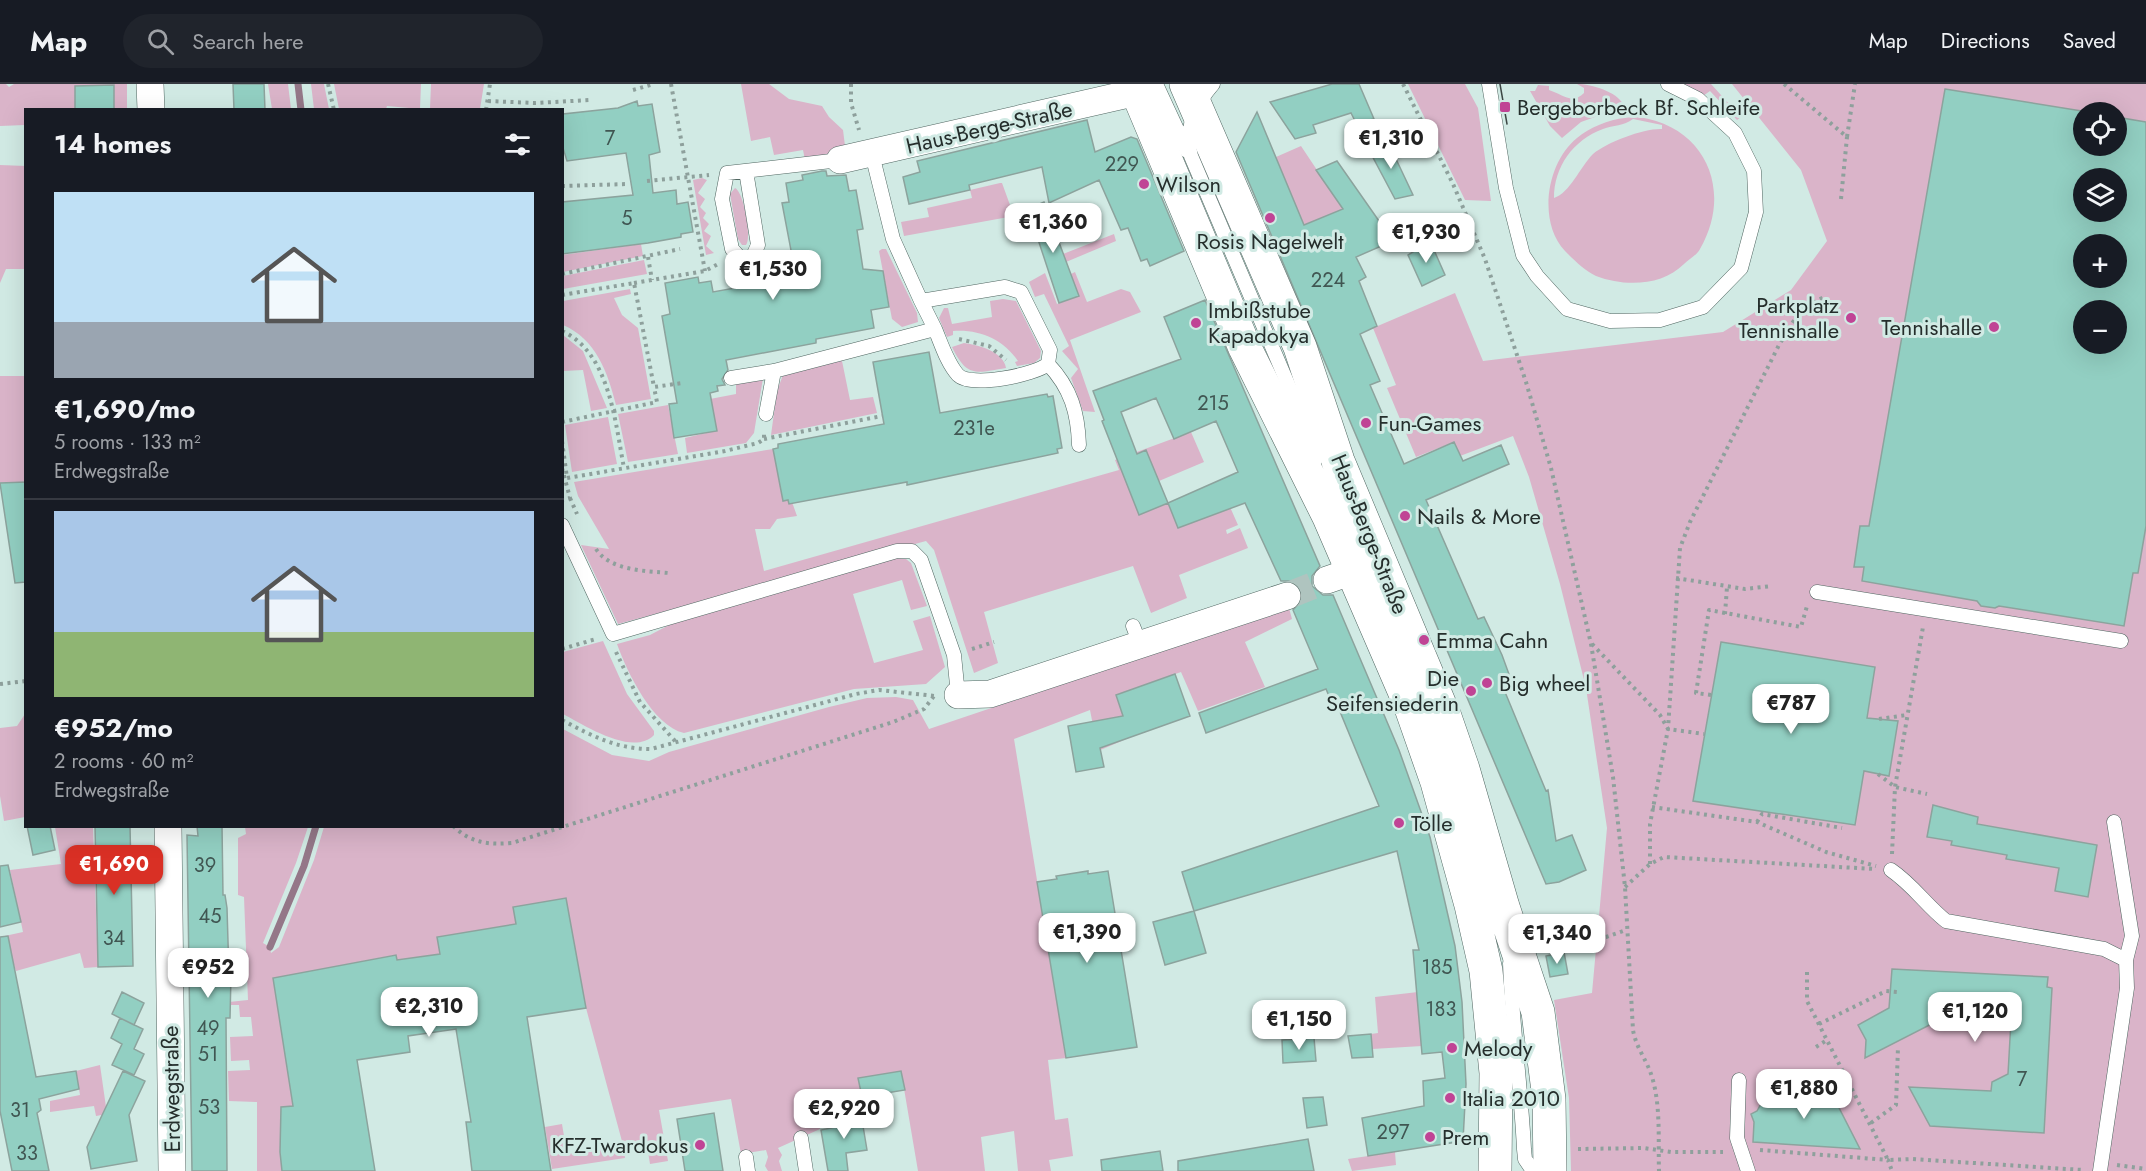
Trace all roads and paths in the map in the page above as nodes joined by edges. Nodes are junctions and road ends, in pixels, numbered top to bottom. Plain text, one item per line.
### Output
1 (150, 84) edge
2 (328, 84) edge
3 (490, 84) edge
4 (654, 84) edge
5 (671, 84) edge
6 (851, 84) edge
7 (1223, 84) edge
8 (1403, 84) edge
9 (1489, 84) edge
10 (1668, 84) edge
11 (1784, 84) edge
12 (1855, 84) edge
13 (633, 90) dead end
14 (1176, 94) edge
15 (590, 100) dead end
16 (488, 101) junction
17 (151, 108) edge
18 (334, 108) edge
19 (486, 108) edge
20 (1847, 137) junction
21 (872, 154) junction
22 (840, 160) joint
23 (746, 171) junction
24 (727, 173) junction
25 (688, 177) junction
26 (647, 181) dead end
27 (628, 184) dead end
28 (564, 186) edge
29 (1204, 188) junction
30 (1841, 199) dead end
31 (680, 249) dead end
32 (735, 255) junction
33 (648, 257) junction
34 (705, 271) junction
35 (564, 274) edge
36 (652, 280) junction
37 (634, 283) junction
38 (564, 295) edge
39 (1826, 296) dead end
40 (921, 301) junction
41 (935, 329) junction
42 (564, 332) edge
43 (941, 342) junction
44 (1048, 364) junction
45 (774, 371) junction
46 (1013, 376) junction
47 (730, 378) dead end
48 (682, 384) dead end
49 (654, 387) junction
50 (613, 412) junction
51 (766, 414) joint
52 (882, 416) dead end
53 (564, 422) edge
54 (1307, 429) junction
55 (764, 439) junction
56 (1079, 445) dead end
57 (564, 458) edge
58 (624, 468) junction
59 (564, 472) edge
60 (567, 478) junction
61 (570, 498) junction
62 (564, 500) edge
63 (1343, 512) junction
64 (579, 519) dead end
65 (564, 530) edge
66 (592, 544) dead end
67 (669, 573) dead end
68 (1676, 578) junction
69 (1772, 586) dead end
70 (1727, 587) junction
71 (1813, 595) joint
72 (1287, 596) tunnel mouth
73 (1926, 608) junction
74 (1725, 614) junction
75 (610, 635) junction
76 (2121, 641) dead end
77 (1591, 644) junction
78 (564, 648) edge
79 (24, 681) edge
80 (0, 684) edge
81 (946, 695) junction
82 (1711, 696) dead end
83 (1907, 715) junction
84 (1879, 719) dead end
85 (564, 721) edge
86 (1668, 729) junction
87 (1704, 734) dead end
88 (676, 742) junction
89 (1878, 774) dead end
90 (1895, 787) junction
91 (1927, 794) dead end
92 (1652, 807) junction
93 (1757, 822) junction
94 (2114, 822) dead end
95 (564, 826) edge
96 (168, 828) edge
97 (455, 828) edge
98 (559, 828) edge
99 (1842, 828) dead end
100 (1650, 864) junction
101 (1891, 870) junction
102 (1625, 887) junction
103 (1626, 930) junction
104 (1514, 939) junction
105 (2126, 960) junction
106 (1807, 972) dead end
107 (1898, 992) dead end
108 (1819, 1024) junction
109 (1827, 1040) junction
110 (1816, 1047) dead end
111 (1898, 1047) dead end
112 (1739, 1080) dead end
113 (1871, 1123) junction
114 (801, 1138) dead end
115 (1658, 1150) junction
116 (1741, 1151) junction
117 (1888, 1160) junction
118 (2100, 1169) edge
119 (2146, 1169) edge
120 (172, 1171) edge
121 (806, 1171) edge
122 (1495, 1171) edge
123 (1533, 1171) edge
124 (1550, 1171) edge
125 (1659, 1171) edge
126 (1748, 1171) edge
127 (1892, 1171) edge

1 - 17 street
2 - 18 path
3 - 16 path
4 - 13 path
5 - 25 path
6 - 21 path
7 - 14 lane
8 - 77 path
9 - 10 lane
11 - 20 path
12 - 20 path
14 - 21 street, Haus-Berge-Straße
14 - 29 lane
14 - 29 lane
14 - 29 lane
14 - 63 main road, Haus-Berge-Straße
14 - 63 main road, Haus-Berge-Straße
15 - 16 path
16 - 19 path
20 - 30 path
21 - 22 street, Haus-Berge-Straße
21 - 40 lane
22 - 23 lane
23 - 24 lane
23 - 32 lane
24 - 25 path
24 - 32 lane
25 - 26 path
25 - 34 path
27 - 28 path
29 - 54 lane
31 - 33 path
32 - 34 path
33 - 35 path
33 - 36 path
34 - 36 path
36 - 37 path
37 - 38 path
37 - 49 path
39 - 68 path
40 - 41 lane
40 - 44 lane
41 - 43 lane
41 - 45 lane
42 - 50 path
43 - 46 path
43 - 46 lane
44 - 46 lane
44 - 56 lane
45 - 47 lane
45 - 51 lane
48 - 49 path
49 - 50 path
50 - 53 path
50 - 58 path
51 - 55 path
52 - 55 path
54 - 63 lane
54 - 63 lane
55 - 58 path
57 - 60 path
58 - 60 path
59 - 60 path
60 - 61 path
61 - 62 path
61 - 64 path
63 - 104 main road, Haus-Berge-Straße
63 - 122 main road, Haus-Berge-Straße
65 - 75 lane
66 - 67 path
68 - 70 path
68 - 86 path
69 - 70 path
70 - 74 path
71 - 73 lane
71 - 74 path
72 - 81 street
73 - 76 lane
73 - 83 path
74 - 82 path
75 - 78 path
75 - 81 lane
75 - 88 path
77 - 86 path
77 - 102 path
79 - 80 path
81 - 88 path
81 - 95 path
83 - 84 path
83 - 90 path
85 - 88 path
86 - 87 path
86 - 92 path
89 - 90 path
90 - 91 path
90 - 101 path
92 - 93 path
92 - 100 path
93 - 99 path
93 - 101 path
94 - 105 lane
96 - 120 street, Erdwegstraße
97 - 98 path
100 - 101 path
100 - 102 path
101 - 105 lane
102 - 103 path
103 - 104 path
103 - 115 path
104 - 123 lane
104 - 124 main road, Haus-Berge-Straße
105 - 118 lane
106 - 108 path
107 - 108 path
108 - 109 path
109 - 110 path
109 - 113 path
111 - 113 path
112 - 116 lane
113 - 117 path
114 - 121 lane
115 - 116 path
115 - 125 path
116 - 117 path
116 - 126 lane
117 - 118 path
117 - 127 path
118 - 119 path

